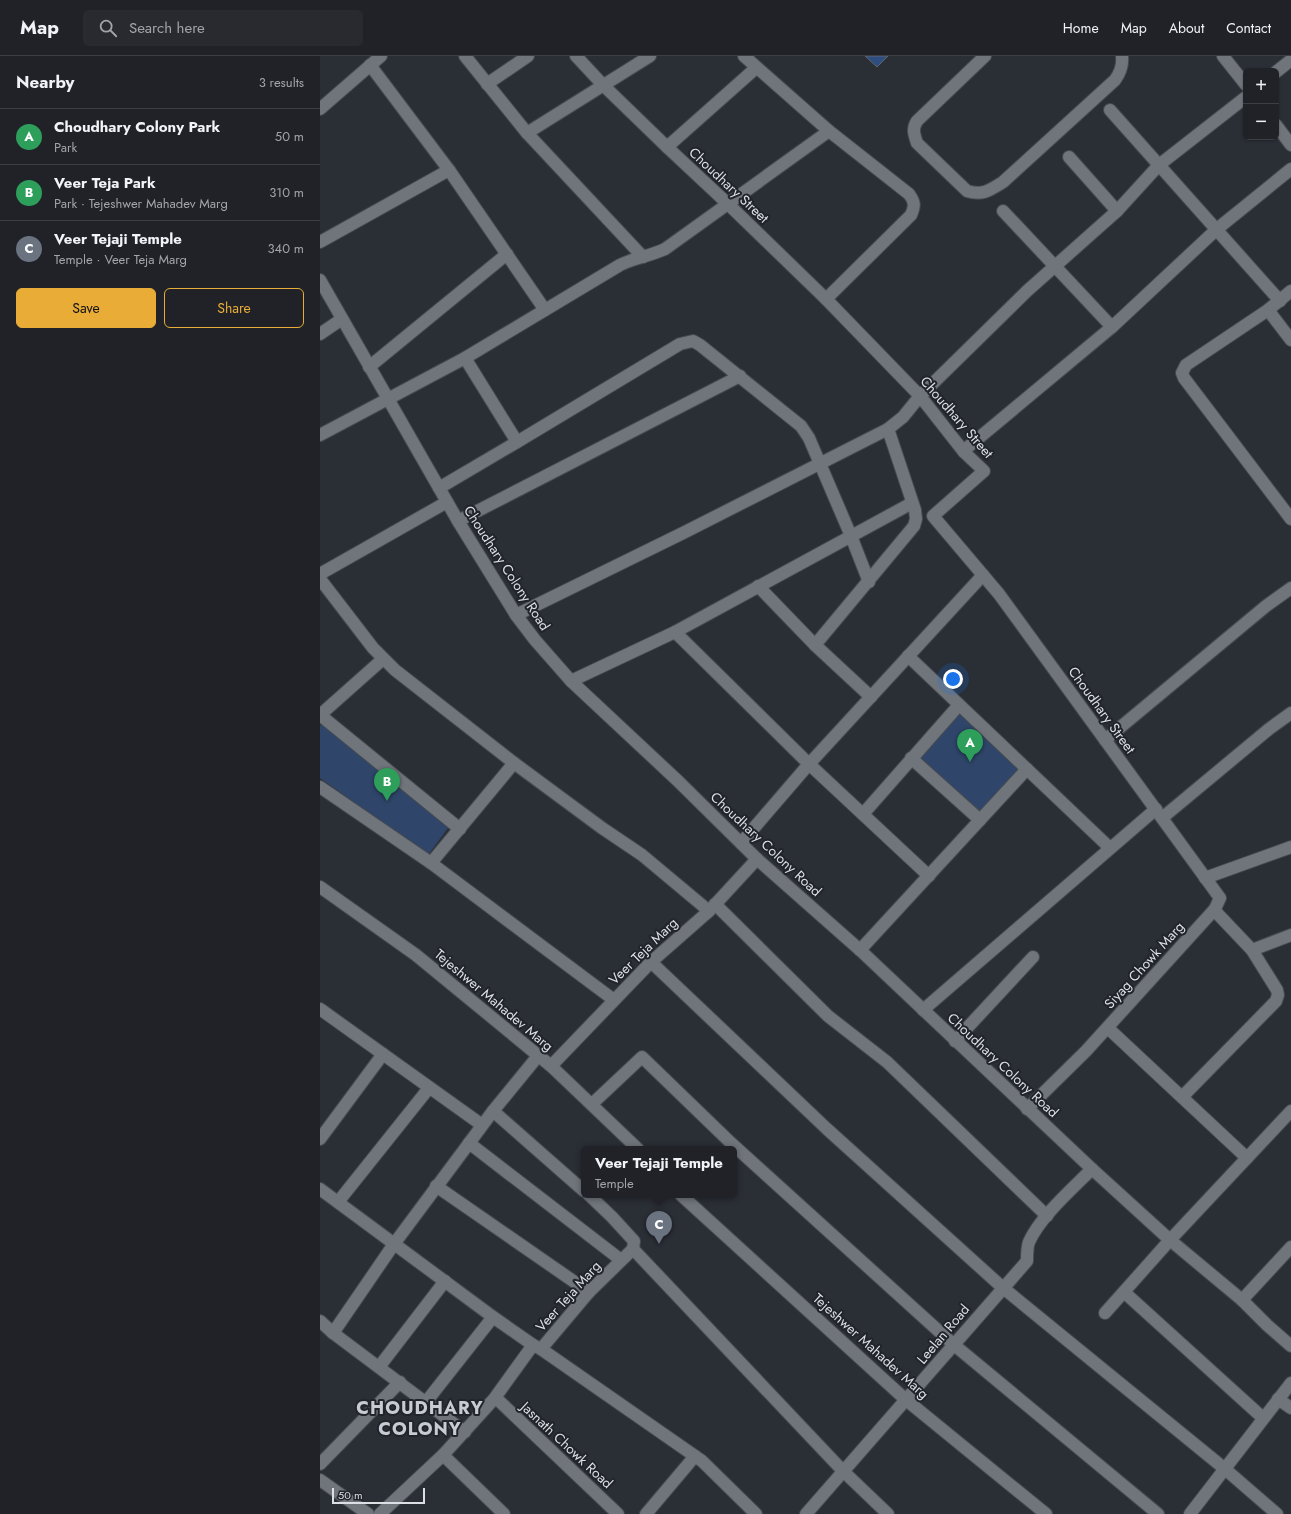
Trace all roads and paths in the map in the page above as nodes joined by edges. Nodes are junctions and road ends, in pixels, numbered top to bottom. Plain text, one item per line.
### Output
1 (381, 56) edge
2 (466, 56) edge
3 (528, 56) edge
4 (576, 56) edge
5 (650, 56) edge
6 (744, 56) edge
7 (985, 56) edge
8 (1122, 56) edge
9 (1223, 56) edge
10 (1291, 60) edge
11 (370, 65) junction
12 (756, 68) junction
13 (1279, 70) edge
14 (1243, 81) edge
15 (487, 84) junction
16 (603, 84) junction
17 (1243, 99) edge
18 (320, 109) edge
19 (1110, 110) dead end
20 (1279, 129) edge
21 (829, 131) junction
22 (527, 133) junction
23 (1291, 145) edge
24 (667, 147) junction
25 (1068, 157) dead end
26 (1159, 165) junction
27 (1291, 169) edge
28 (448, 170) junction
29 (728, 204) junction
30 (1003, 211) dead end
31 (1117, 211) junction
32 (1217, 229) junction
33 (320, 242) edge
34 (507, 254) junction
35 (643, 257) junction
36 (1055, 266) junction
37 (320, 280) edge
38 (1291, 291) edge
39 (826, 299) junction
40 (1280, 301) junction
41 (545, 310) junction
42 (1268, 310) junction
43 (342, 319) junction
44 (1112, 327) junction
45 (320, 334) edge
46 (1291, 340) edge
47 (465, 358) junction
48 (369, 366) junction
49 (740, 376) junction
50 (920, 396) junction
51 (388, 399) junction
52 (888, 429) junction
53 (320, 435) edge
54 (517, 442) junction
55 (964, 452) junction
56 (820, 464) junction
57 (439, 488) junction
58 (447, 502) junction
59 (912, 503) junction
60 (1291, 519) edge
61 (458, 522) junction
62 (851, 536) junction
63 (320, 574) edge
64 (983, 575) junction
65 (320, 579) edge
66 (869, 582) junction
67 (758, 586) junction
68 (1291, 588) edge
69 (516, 615) junction
70 (675, 632) junction
71 (815, 645) junction
72 (908, 656) junction
73 (383, 659) junction
74 (571, 681) junction
75 (871, 697) junction
76 (959, 705) junction
77 (1291, 713) edge
78 (320, 715) edge
79 (1105, 740) junction
80 (912, 758) junction
81 (514, 763) junction
82 (809, 764) junction
83 (1027, 769) junction
84 (320, 788) edge
85 (863, 814) junction
86 (1159, 814) junction
87 (980, 820) junction
88 (460, 829) junction
89 (741, 843) junction
90 (1291, 847) edge
91 (1110, 848) junction
92 (757, 859) junction
93 (431, 863) junction
94 (929, 876) junction
95 (1205, 878) junction
96 (320, 887) edge
97 (712, 907) junction
98 (1214, 911) junction
99 (1290, 937) edge
100 (860, 950) junction
101 (1252, 950) junction
102 (1033, 957) dead end
103 (651, 962) junction
104 (614, 1000) junction
105 (923, 1010) junction
106 (322, 1014) edge
107 (1110, 1030) dead end
108 (955, 1041) junction
109 (383, 1054) junction
110 (538, 1056) junction
111 (551, 1066) junction
112 (429, 1088) junction
113 (1182, 1097) junction
114 (592, 1104) junction
115 (1027, 1109) junction
116 (493, 1111) junction
117 (1291, 1111) edge
118 (482, 1125) junction
119 (320, 1138) edge
120 (469, 1143) junction
121 (635, 1146) edge
122 (734, 1146) edge
123 (737, 1148) edge
124 (1246, 1158) junction
125 (1092, 1169) junction
126 (436, 1186) junction
127 (581, 1188) edge
128 (320, 1189) edge
129 (592, 1198) edge
130 (684, 1198) edge
131 (338, 1202) junction
132 (1047, 1216) junction
133 (1170, 1240) junction
134 (394, 1244) junction
135 (1291, 1247) edge
136 (633, 1249) junction
137 (621, 1260) junction
138 (444, 1281) junction
139 (1002, 1287) junction
140 (589, 1292) junction
141 (1124, 1292) junction
142 (1242, 1300) junction
143 (1105, 1314) dead end
144 (493, 1317) junction
145 (320, 1321) edge
146 (333, 1333) junction
147 (953, 1344) junction
148 (1291, 1346) edge
149 (537, 1347) junction
150 (379, 1366) junction
151 (400, 1382) junction
152 (1291, 1383) edge
153 (496, 1398) junction
154 (1278, 1399) junction
155 (906, 1400) junction
156 (426, 1402) junction
157 (1291, 1408) edge
158 (1262, 1418) junction
159 (465, 1432) junction
160 (443, 1455) junction
161 (695, 1456) junction
162 (320, 1464) edge
163 (1225, 1469) junction
164 (843, 1471) junction
165 (320, 1480) edge
166 (387, 1512) edge
167 (368, 1514) edge
168 (504, 1514) edge
169 (618, 1514) edge
170 (646, 1514) edge
171 (756, 1514) edge
172 (806, 1514) edge
173 (888, 1514) edge
174 (1046, 1514) edge
175 (1158, 1514) edge
176 (1190, 1514) edge
177 (1277, 1514) edge

1 - 11 street
2 - 15 street
3 - 15 street
4 - 16 street, Choudhary Street
5 - 16 street
6 - 12 street
7 - 8 street
9 - 14 street
10 - 13 street
11 - 18 street
11 - 28 street
12 - 21 street
12 - 24 street
15 - 22 street
16 - 22 street
16 - 24 street, Choudhary Street
17 - 26 street
19 - 26 street
20 - 23 street
21 - 29 street
21 - 39 street
22 - 35 street
24 - 29 street, Choudhary Street
25 - 31 street
26 - 31 street
26 - 32 street
27 - 32 street
28 - 33 street
28 - 34 street
29 - 35 street
29 - 39 street, Choudhary Street
30 - 36 street
31 - 36 street
32 - 40 street
32 - 44 street
34 - 41 street
34 - 48 street
35 - 41 street
36 - 44 street
36 - 50 street
37 - 43 street, Choudhary Colony Road
38 - 40 street
39 - 50 street, Choudhary Street
40 - 42 street
41 - 47 street
42 - 46 street
42 - 60 street
43 - 45 street
43 - 48 street, Choudhary Colony Road
44 - 55 street
47 - 51 street
47 - 54 street
48 - 51 street, Choudhary Colony Road
49 - 54 street
49 - 56 street
49 - 61 street
50 - 52 street
50 - 55 street, Choudhary Street
51 - 53 street
51 - 57 street, Choudhary Colony Road
52 - 56 street
52 - 59 street
54 - 57 street
55 - 64 street, Choudhary Street
56 - 62 street
56 - 69 street
57 - 58 street, Choudhary Colony Road
58 - 61 street, Choudhary Colony Road
58 - 63 street
59 - 62 street
59 - 66 street
61 - 69 street, Choudhary Colony Road
62 - 66 street
62 - 67 street
64 - 72 street
64 - 79 street, Choudhary Street
65 - 73 street
66 - 71 street
67 - 70 street
67 - 71 street
68 - 79 street
69 - 74 street, Choudhary Colony Road
70 - 74 street
70 - 82 street
71 - 75 street
72 - 75 street
72 - 76 street
73 - 78 street
73 - 81 street
74 - 89 street, Choudhary Colony Road
75 - 82 street
76 - 80 street
76 - 83 street
77 - 86 street
78 - 88 street
79 - 86 street, Choudhary Street
80 - 85 street
80 - 87 street
81 - 88 street
81 - 97 street
82 - 85 street
82 - 89 street
83 - 87 street
83 - 91 street
84 - 93 street
85 - 94 street
86 - 91 street
86 - 95 street, Choudhary Street
87 - 94 street
88 - 93 street
89 - 92 street, Choudhary Colony Road
90 - 95 street
91 - 105 street
92 - 97 street, Veer Teja Marg
92 - 100 street, Choudhary Colony Road
93 - 104 street
94 - 100 street
95 - 98 street, Choudhary Street
96 - 110 street, Tejeshwer Mahadev Marg
97 - 103 street, Veer Teja Marg
97 - 132 street
98 - 101 street
98 - 115 street, Siyag Chowk Marg
99 - 101 street
100 - 105 street, Choudhary Colony Road
101 - 113 street
102 - 108 street
103 - 104 street, Veer Teja Marg
103 - 139 street
104 - 111 street, Veer Teja Marg
105 - 108 street, Choudhary Colony Road
106 - 109 street
107 - 113 street
108 - 115 street, Choudhary Colony Road
109 - 112 street
109 - 119 street
110 - 111 street, Tejeshwer Mahadev Marg
110 - 116 street
111 - 114 street, Tejeshwer Mahadev Marg
112 - 118 street
112 - 131 street
113 - 124 street
114 - 121 street, Tejeshwer Mahadev Marg
114 - 122 street
115 - 125 street, Choudhary Colony Road
116 - 118 street
116 - 127 street
117 - 124 street
118 - 120 street
120 - 126 street
120 - 137 street
123 - 147 street
124 - 133 street
125 - 132 street, Leelan Road
125 - 133 street, Choudhary Colony Road
126 - 134 street
126 - 140 street
128 - 131 street
129 - 136 street
130 - 155 street, Tejeshwer Mahadev Marg
131 - 134 street
132 - 139 street, Leelan Road
133 - 141 street
133 - 142 street, Choudhary Colony Road
134 - 138 street
134 - 146 street
135 - 142 street
136 - 137 street, Veer Teja Marg
136 - 164 street
137 - 140 street, Veer Teja Marg
138 - 144 street
138 - 150 street
139 - 147 street, Leelan Road
139 - 163 street
140 - 149 street, Veer Teja Marg
141 - 143 street
141 - 158 street
142 - 148 street, Choudhary Colony Road
144 - 149 street
144 - 156 street
145 - 146 street
146 - 150 street
147 - 155 street, Leelan Road
147 - 175 street
149 - 153 street, Veer Teja Marg
149 - 161 street
150 - 151 street
151 - 156 street
151 - 162 street
152 - 154 street
153 - 159 street, Veer Teja Marg
153 - 169 street, Jasnath Chowk Road
154 - 157 street
154 - 158 street
155 - 164 street, Leelan Road
155 - 174 street, Tejeshwer Mahadev Marg
156 - 159 street
158 - 163 street
159 - 160 street, Veer Teja Marg
160 - 166 street, Veer Teja Marg
160 - 168 street
161 - 170 street
161 - 171 street
163 - 176 street
163 - 177 street
164 - 172 street, Leelan Road
164 - 173 street
165 - 167 street

